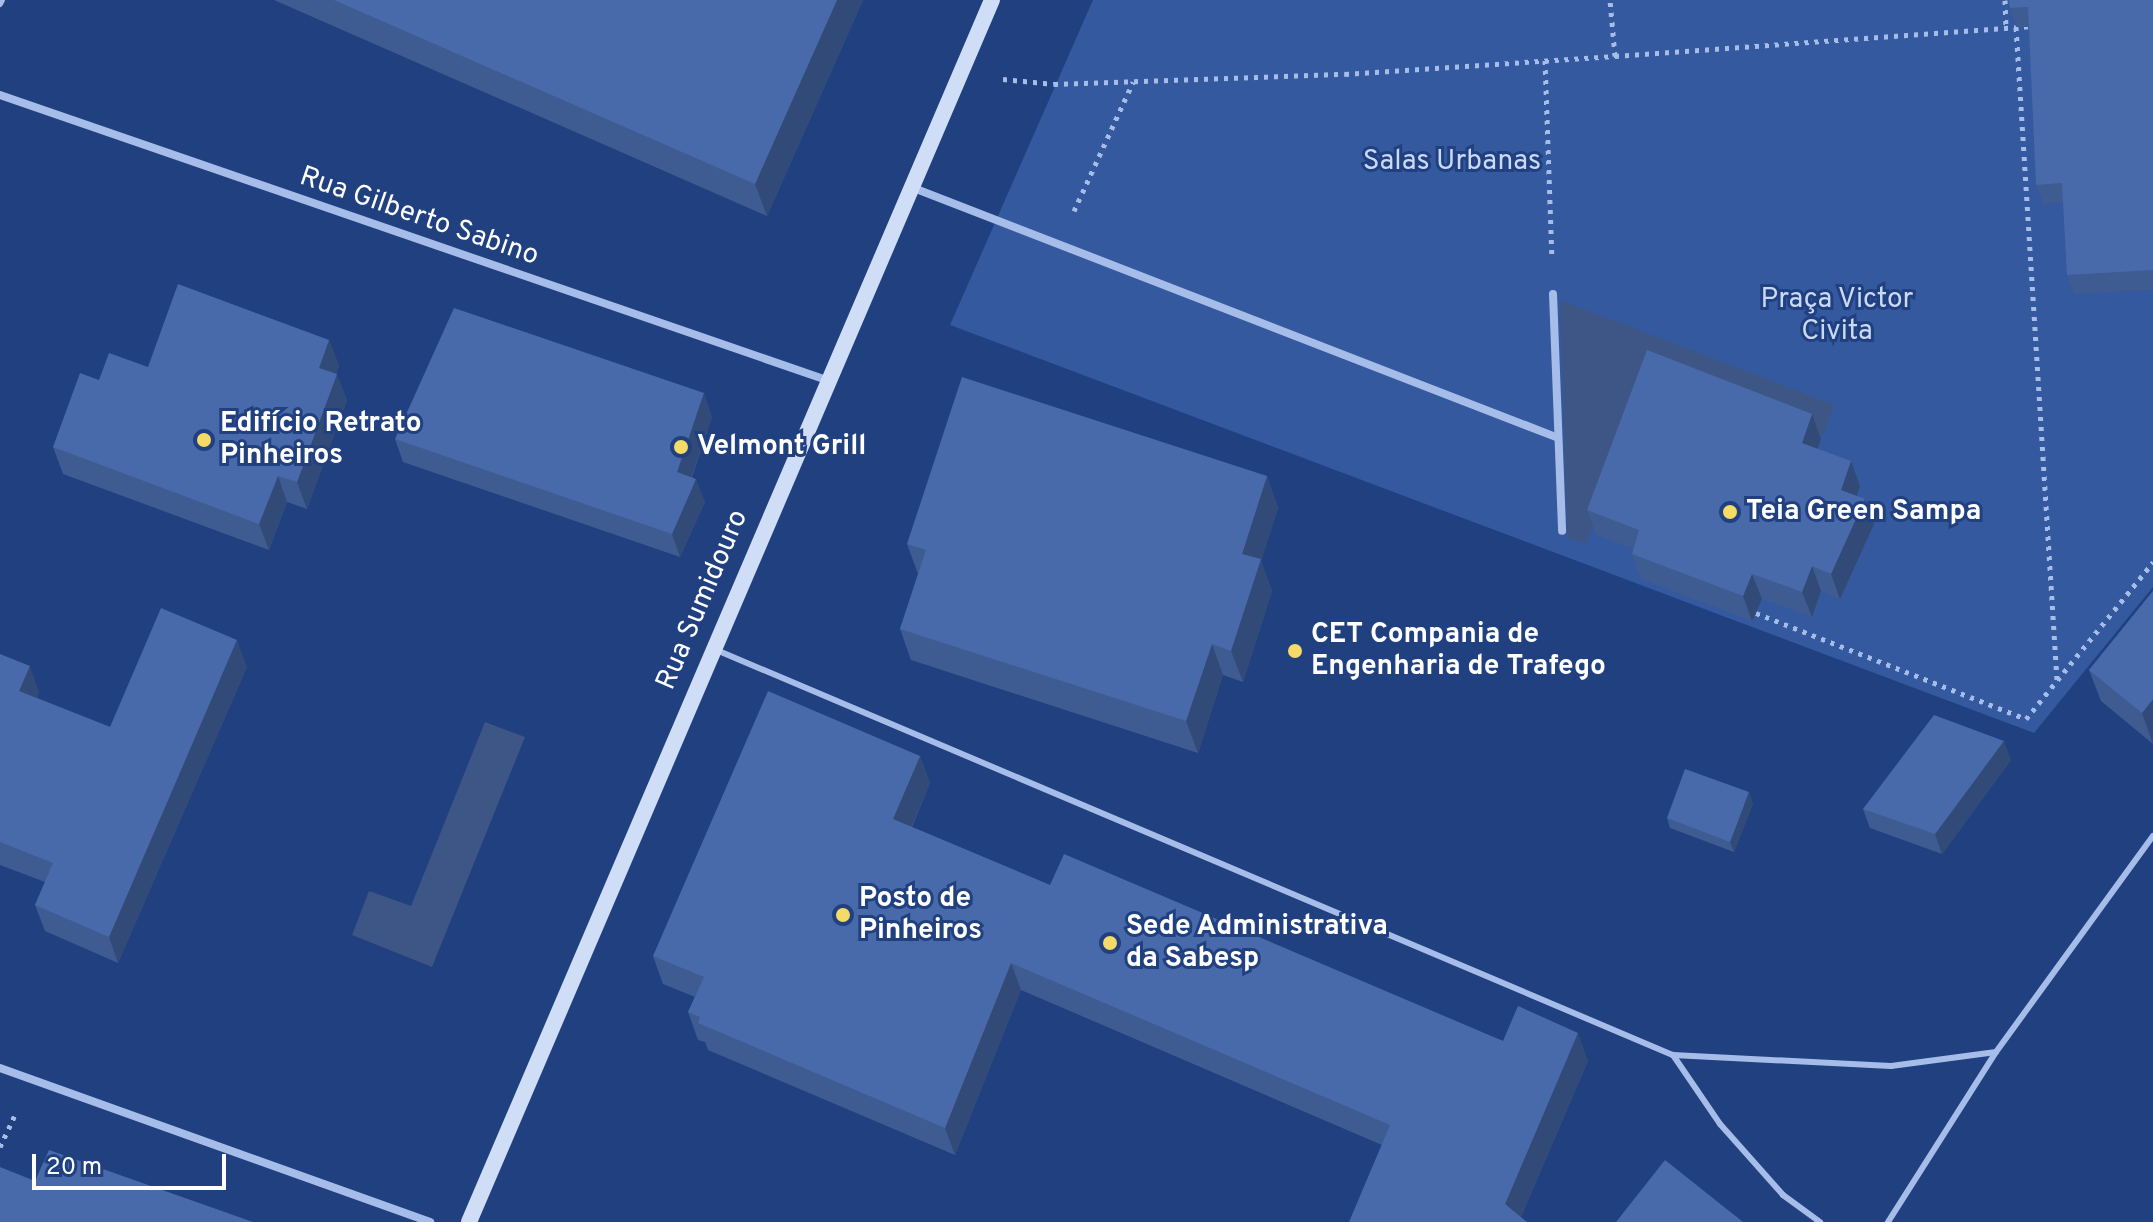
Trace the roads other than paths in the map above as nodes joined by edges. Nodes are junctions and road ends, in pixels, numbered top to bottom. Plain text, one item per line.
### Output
1 (992, 0) edge
2 (0, 95) edge
3 (908, 186) junction
4 (1553, 294) road end
5 (824, 379) junction
6 (1556, 437) junction
7 (1562, 531) dead end
8 (711, 647) junction
9 (2153, 836) edge
10 (1996, 1052) junction
11 (1673, 1055) junction
12 (0, 1068) edge
13 (430, 1222) edge
14 (469, 1222) edge
15 (1820, 1222) edge
16 (1888, 1222) edge

1 - 3 main road, Rua Sumidouro
2 - 5 street, Rua Gilberto Sabino
3 - 5 main road, Rua Sumidouro
3 - 6 street
4 - 6 street
5 - 8 main road, Rua Sumidouro
6 - 7 street
8 - 11 lane
8 - 14 main road, Rua Sumidouro
9 - 10 lane
10 - 11 lane
10 - 16 lane
11 - 15 lane
12 - 13 street

